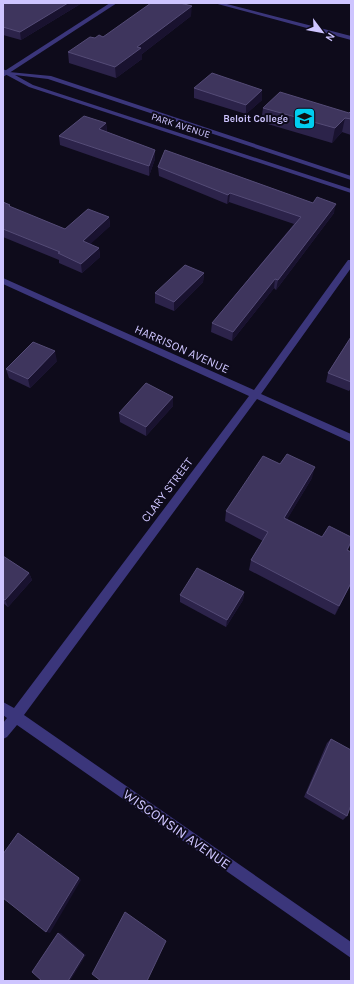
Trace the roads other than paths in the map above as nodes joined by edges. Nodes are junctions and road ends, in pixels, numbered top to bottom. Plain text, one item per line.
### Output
1 (114, 3) edge
2 (217, 3) edge
3 (351, 38) edge
4 (4, 73) edge
5 (351, 178) edge
6 (351, 191) edge
7 (351, 262) edge
8 (3, 281) edge
9 (255, 395) junction
10 (351, 438) edge
11 (3, 708) edge
12 (15, 717) junction
13 (3, 733) edge
14 (351, 951) edge

1 - 4 street
2 - 3 street
4 - 5 street, PARK AVENUE
4 - 6 street, PARK AVENUE
7 - 9 street, CLARY STREET
8 - 9 street, HARRISON AVENUE
9 - 10 street, HARRISON AVENUE
9 - 12 street, CLARY STREET
11 - 12 street, WISCONSIN AVENUE
12 - 13 street, CLARY STREET
12 - 14 street, WISCONSIN AVENUE

